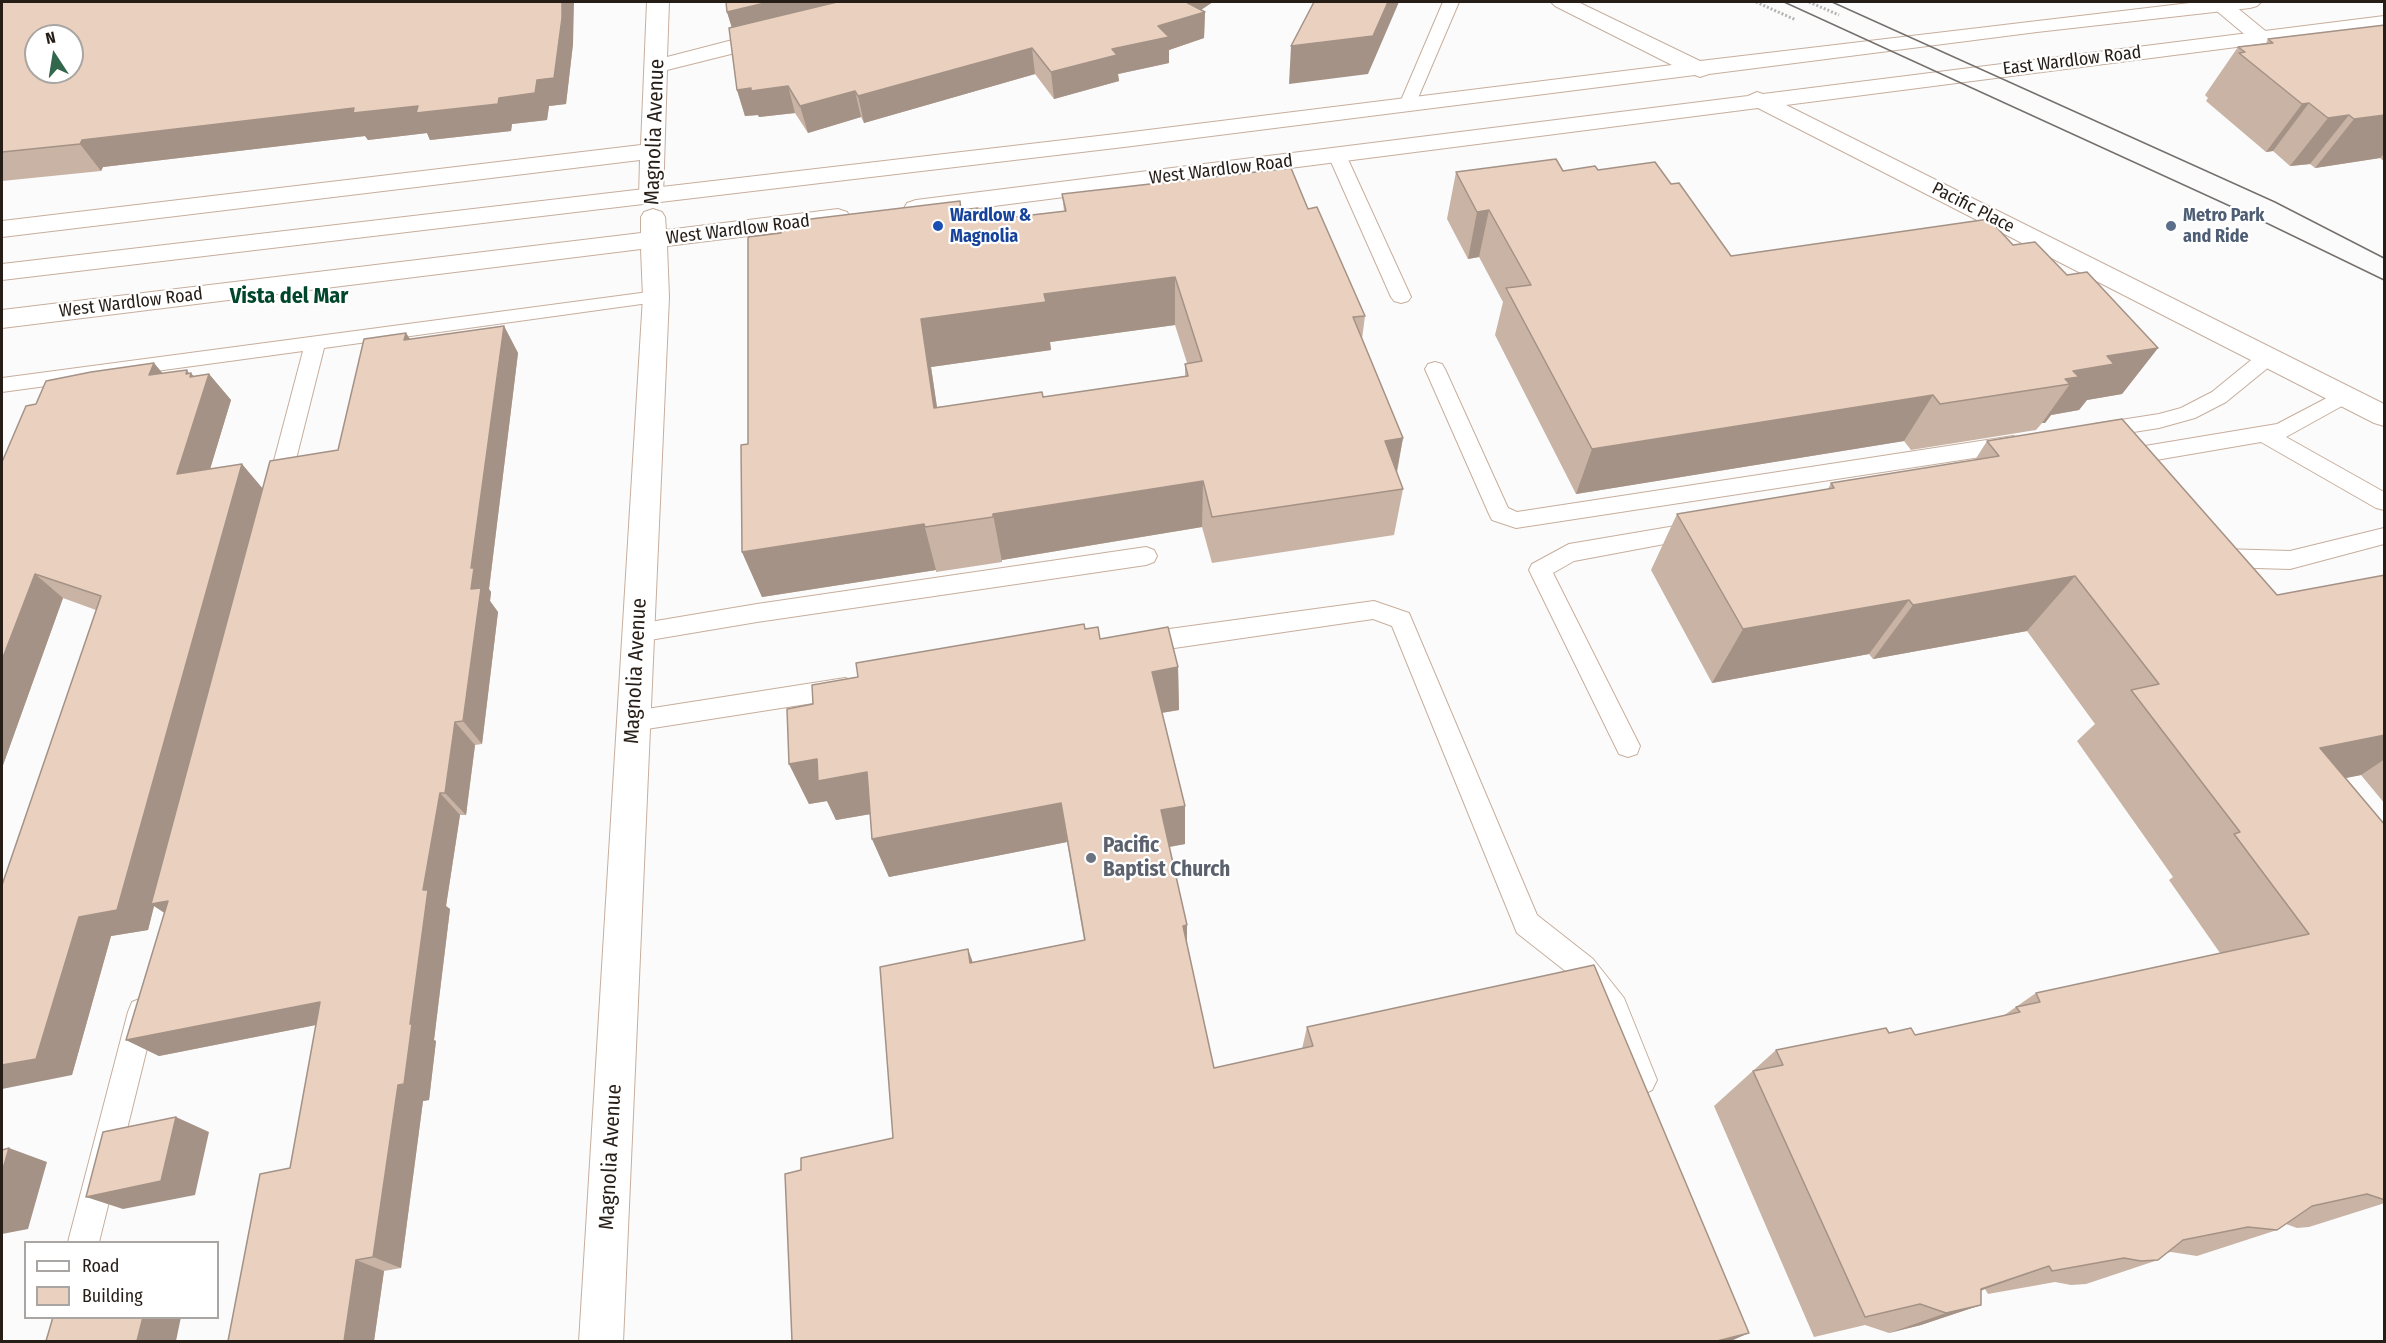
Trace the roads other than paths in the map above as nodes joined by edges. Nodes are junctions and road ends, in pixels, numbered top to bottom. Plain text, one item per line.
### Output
1 (658, 2) edge
2 (1451, 2) edge
3 (1562, 2) edge
4 (2250, 2) edge
5 (2219, 3) edge
6 (2385, 22) edge
7 (798, 30) edge
8 (2263, 38) junction
9 (656, 66) junction
10 (1697, 69) junction
11 (1760, 100) junction
12 (1407, 105) junction
13 (653, 151) junction
14 (1337, 155) junction
15 (651, 197) junction
16 (899, 210) edge
17 (864, 214) edge
18 (2, 229) edge
19 (656, 240) junction
20 (2, 272) edge
21 (656, 297) junction
22 (1401, 297) dead end
23 (2, 319) edge
24 (315, 343) junction
25 (2268, 357) junction
26 (1435, 369) dead end
27 (2, 385) edge
28 (2344, 396) junction
29 (2385, 416) edge
30 (2076, 434) edge
31 (2264, 434) junction
32 (2029, 441) edge
33 (2117, 478) edge
34 (2385, 502) edge
35 (270, 517) edge
36 (1722, 526) edge
37 (2385, 536) edge
38 (2195, 548) edge
39 (1146, 556) dead end
40 (638, 633) junction
41 (1117, 646) edge
42 (870, 684) edge
43 (634, 721) junction
44 (1628, 746) dead end
45 (148, 989) edge
46 (1653, 1108) edge
47 (83, 1241) edge
48 (601, 1341) edge

1 - 9 main road, Magnolia Avenue
2 - 12 lane
3 - 10 main road, Pacific Place
4 - 5 main road, East Wardlow Road
5 - 8 main road
5 - 10 main road, East Wardlow Road
6 - 8 main road, East Wardlow Road
7 - 9 main road
8 - 11 main road, East Wardlow Road
9 - 13 main road, Magnolia Avenue
10 - 11 main road, Pacific Place
10 - 12 main road, West Wardlow Road
11 - 14 main road, West Wardlow Road
11 - 25 main road, Pacific Place
12 - 15 main road, West Wardlow Road
13 - 15 main road, Magnolia Avenue
13 - 18 main road
14 - 16 main road, West Wardlow Road
14 - 22 lane
15 - 19 main road, Magnolia Avenue
15 - 20 main road, West Wardlow Road
17 - 19 main road, West Wardlow Road
19 - 21 main road, Magnolia Avenue
19 - 23 main road, West Wardlow Road
21 - 24 lane
21 - 40 main road, Magnolia Avenue
24 - 27 lane
24 - 35 lane
25 - 28 main road, Pacific Place
25 - 30 lane
26 - 32 lane
28 - 29 main road, Pacific Place
28 - 31 lane
31 - 33 lane
31 - 34 lane
36 - 44 lane
37 - 38 lane
39 - 40 lane
40 - 43 main road, Magnolia Avenue
41 - 46 lane
42 - 43 lane
43 - 48 main road, Magnolia Avenue
45 - 47 lane

